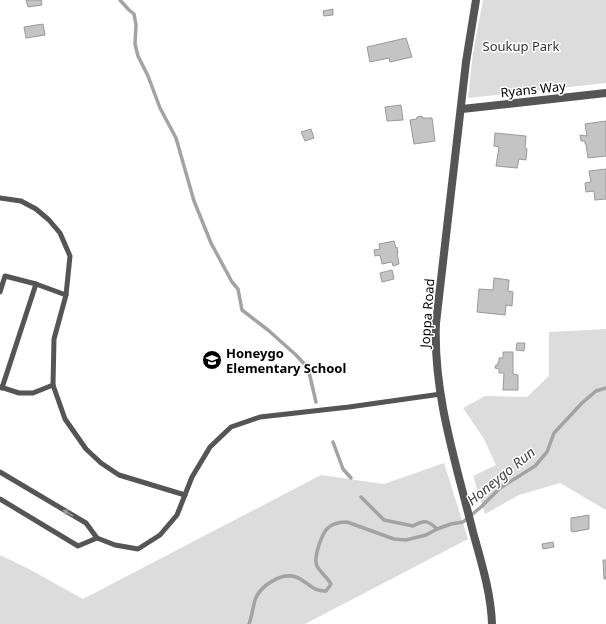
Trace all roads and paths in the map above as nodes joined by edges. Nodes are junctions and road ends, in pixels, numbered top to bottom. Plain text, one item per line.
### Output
1 (476, 0) edge
2 (606, 93) edge
3 (462, 109) junction
4 (0, 198) edge
5 (36, 284) junction
6 (0, 292) edge
7 (66, 294) junction
8 (53, 385) junction
9 (1, 387) edge
10 (441, 394) junction
11 (0, 472) edge
12 (185, 495) junction
13 (0, 499) edge
14 (97, 538) junction
15 (492, 624) edge

1 - 3 street, Joppa Road
2 - 3 street, Ryans Way
3 - 10 street, Joppa Road
4 - 7 lane
5 - 6 lane
5 - 7 lane
5 - 9 lane
7 - 8 lane
8 - 9 lane
8 - 12 lane
10 - 12 lane
10 - 15 street, Joppa Road
14 -> 11 lane
12 - 14 lane
13 - 14 lane

